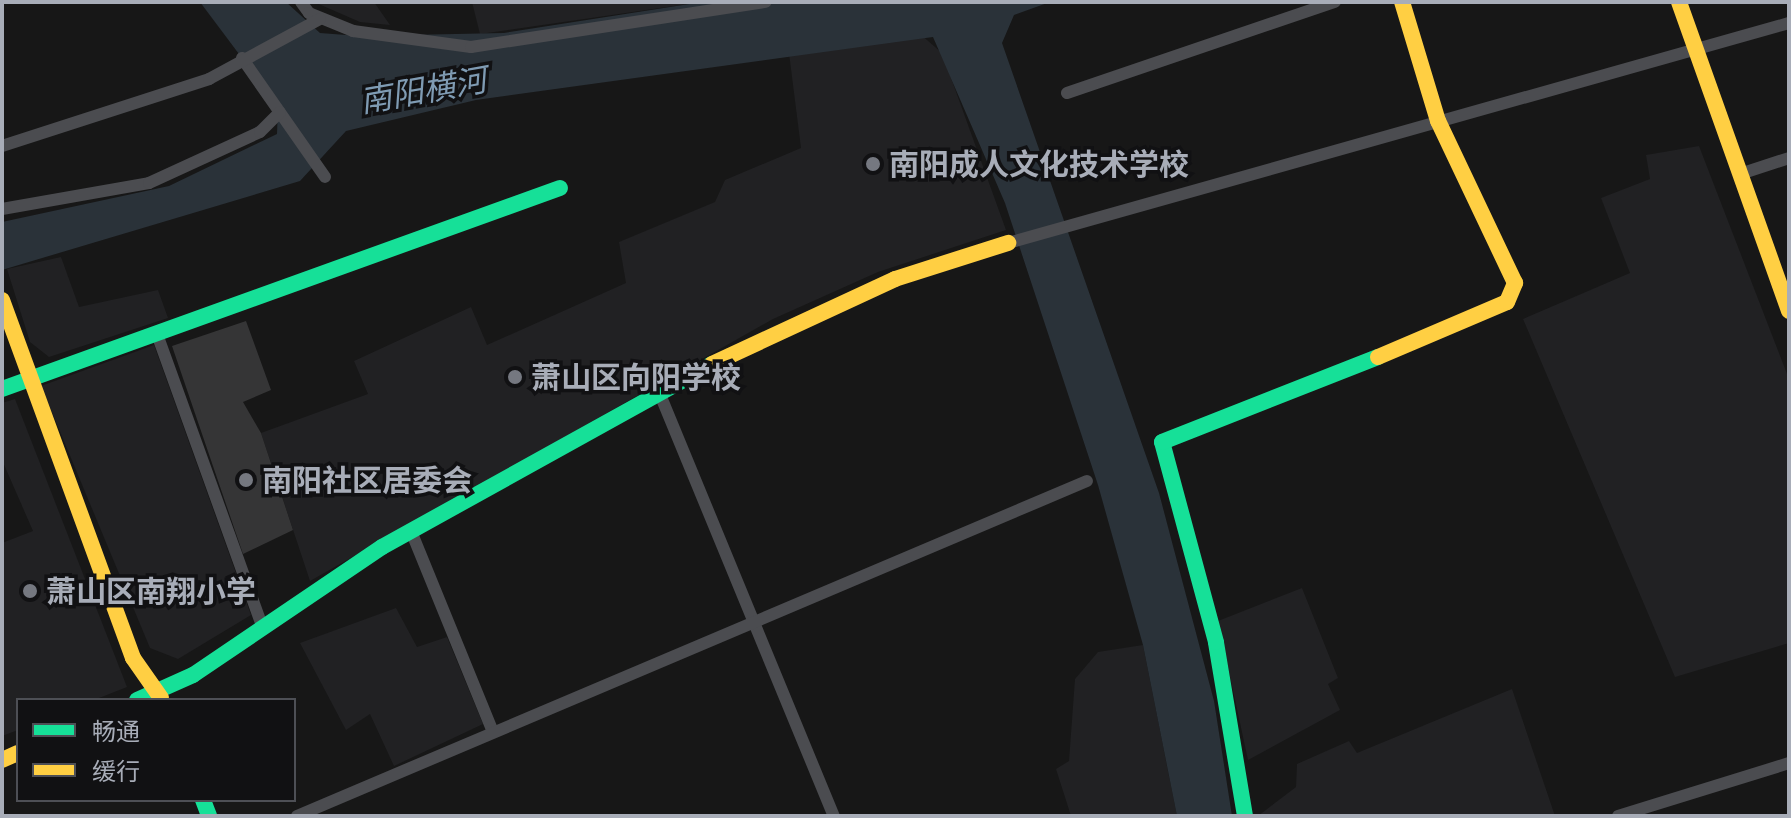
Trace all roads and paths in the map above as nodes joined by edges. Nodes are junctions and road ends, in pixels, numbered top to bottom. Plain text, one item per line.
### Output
1 (301, 2) edge
2 (766, 2) edge
3 (1335, 2) edge
4 (1402, 2) edge
5 (1679, 2) edge
6 (319, 19) junction
7 (1789, 23) edge
8 (1695, 47) junction
9 (242, 58) junction
10 (1067, 93) dead end
11 (280, 112) junction
12 (1438, 121) junction
13 (2, 146) edge
14 (1789, 158) edge
15 (1740, 174) junction
16 (325, 177) dead end
17 (560, 188) dead end
18 (2, 209) edge
19 (1008, 243) joint
20 (2, 300) edge
21 (1789, 311) edge
22 (157, 334) junction
23 (26, 381) junction
24 (2, 389) edge
25 (659, 392) junction
26 (1087, 481) dead end
27 (411, 531) junction
28 (754, 622) junction
29 (263, 628) junction
30 (160, 695) edge
31 (493, 732) junction
32 (1789, 763) edge
33 (297, 816) edge
34 (834, 816) edge
35 (1245, 816) edge
36 (1618, 816) edge

1 - 6 street
2 - 6 street
3 - 10 street
4 - 12 street
5 - 8 street
6 - 9 street
7 - 8 street
8 - 12 street
8 - 15 street
9 - 11 street
9 - 13 street
11 - 16 street
11 - 18 street
12 - 19 street
12 - 35 street
14 - 15 street
15 - 21 street
17 - 22 street
19 - 25 street
20 - 23 street
22 - 23 street
22 - 29 street
23 - 24 street
23 - 30 street
25 - 27 street
25 - 28 street
26 - 28 street
27 - 29 street
27 - 31 street
28 - 31 street
28 - 34 street
29 - 30 street
31 - 33 street
32 - 36 street

